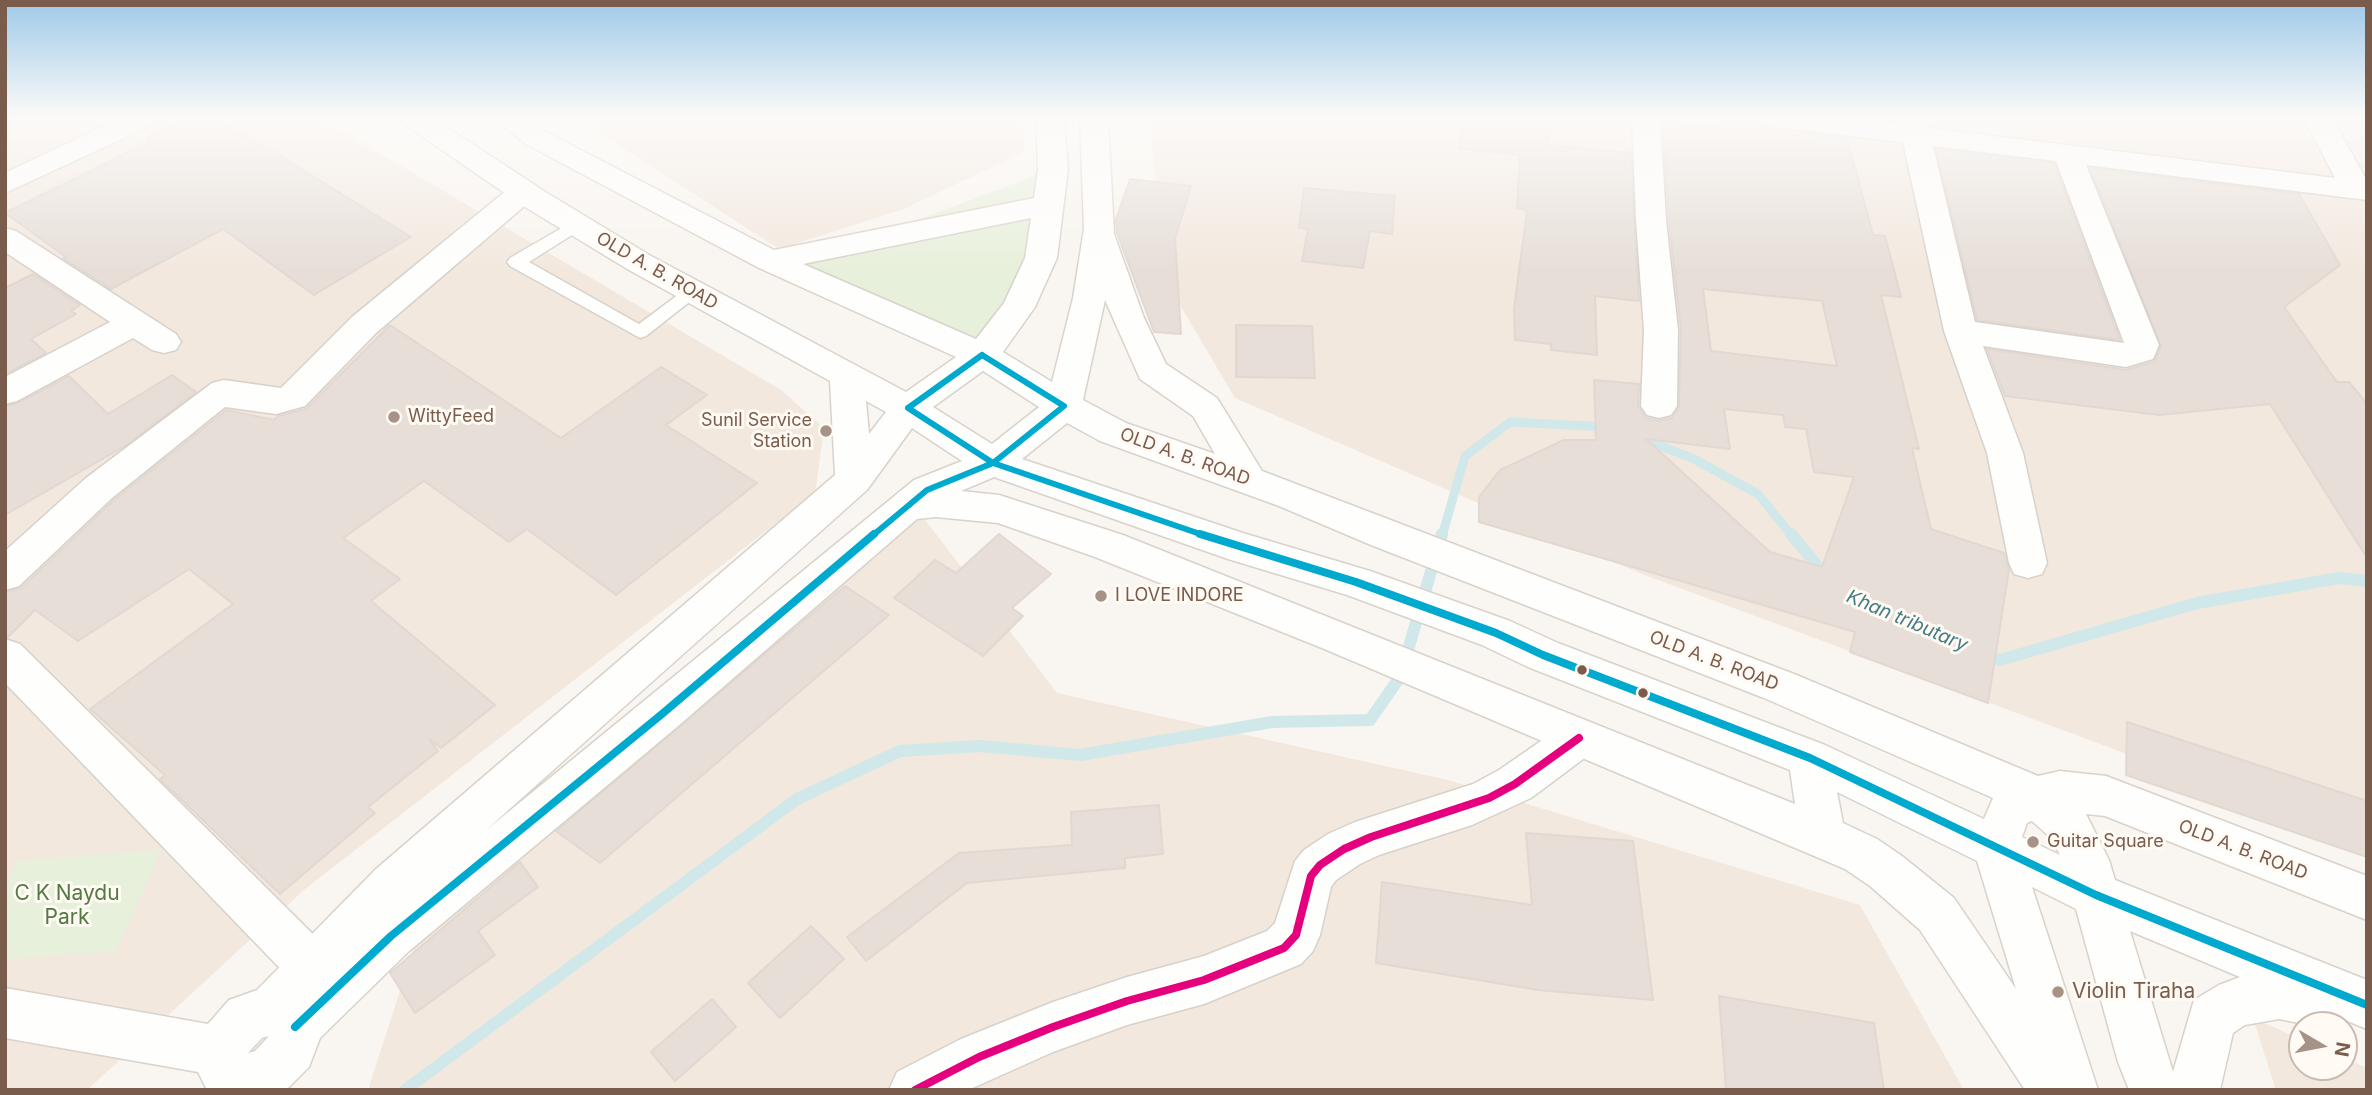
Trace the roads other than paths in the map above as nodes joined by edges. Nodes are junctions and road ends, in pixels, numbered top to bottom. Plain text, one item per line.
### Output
1 (36, 169) edge
2 (491, 169) edge
3 (595, 169) edge
4 (1053, 169) edge
5 (1096, 169) edge
6 (1649, 169) edge
7 (1923, 169) edge
8 (2073, 169) edge
9 (2195, 169) edge
10 (2349, 169) edge
11 (5, 184) edge
12 (2361, 190) edge
13 (524, 191) junction
14 (1048, 205) junction
15 (577, 225) junction
16 (1098, 229) junction
17 (5, 239) edge
18 (770, 261) junction
19 (693, 292) junction
20 (134, 323) junction
21 (1961, 331) junction
22 (164, 342) dead end
23 (982, 355) junction
24 (847, 376) junction
25 (5, 392) edge
26 (1658, 405) dead end
27 (1064, 406) junction
28 (908, 408) junction
29 (993, 463) junction
30 (854, 480) junction
31 (1248, 480) junction
32 (908, 506) junction
33 (2028, 562) dead end
34 (5, 575) edge
35 (1396, 597) junction
36 (1336, 636) junction
37 (5, 656) edge
38 (1779, 686) junction
39 (1579, 737) junction
40 (1810, 758) junction
41 (2037, 796) junction
42 (2106, 796) junction
43 (1822, 836) junction
44 (1996, 847) junction
45 (2096, 895) junction
46 (2367, 898) edge
47 (313, 968) junction
48 (2367, 1005) edge
49 (5, 1013) edge
50 (2367, 1013) edge
51 (283, 1047) edge
52 (226, 1072) edge
53 (915, 1090) edge
54 (2055, 1090) edge
55 (2072, 1090) edge
56 (2155, 1090) edge
57 (2194, 1090) edge

1 - 11 main road
2 - 13 main road, OLD A. B. ROAD
3 - 18 main road
4 - 14 main road
5 - 16 main road
6 - 26 main road
7 - 21 main road
8 - 21 main road
9 - 12 main road
10 - 12 main road
13 - 15 main road, OLD A. B. ROAD
13 - 34 main road
14 - 18 main road
14 - 23 main road
15 - 19 main road, OLD A. B. ROAD
15 - 19 lane
16 - 27 main road
16 - 31 main road
17 - 20 main road
18 - 23 main road
19 - 24 main road, OLD A. B. ROAD
20 - 22 main road
20 - 25 main road
21 - 33 main road
23 - 27 main road, OLD A. B. ROAD
23 - 28 main road
24 - 28 main road, OLD A. B. ROAD
24 - 30 main road
27 - 29 main road
27 - 31 main road, OLD A. B. ROAD
28 - 29 main road, OLD A. B. ROAD
28 - 30 main road
29 - 32 main road
29 - 35 main road
30 - 47 main road
31 - 38 main road, OLD A. B. ROAD
32 - 36 main road
32 - 51 main road
35 - 36 main road
35 - 40 main road
36 - 39 main road
37 - 47 main road
38 - 41 main road, OLD A. B. ROAD
38 - 42 main road
39 - 43 main road
39 - 53 main road
40 - 43 main road
40 - 44 main road
41 - 42 main road, OLD A. B. ROAD
41 - 44 main road
41 - 45 main road
42 - 46 main road, OLD A. B. ROAD
43 - 54 main road
44 - 45 main road
44 - 55 main road
45 - 48 main road
45 - 56 main road
47 - 51 main road
49 - 52 main road
50 - 57 main road
51 - 52 main road

